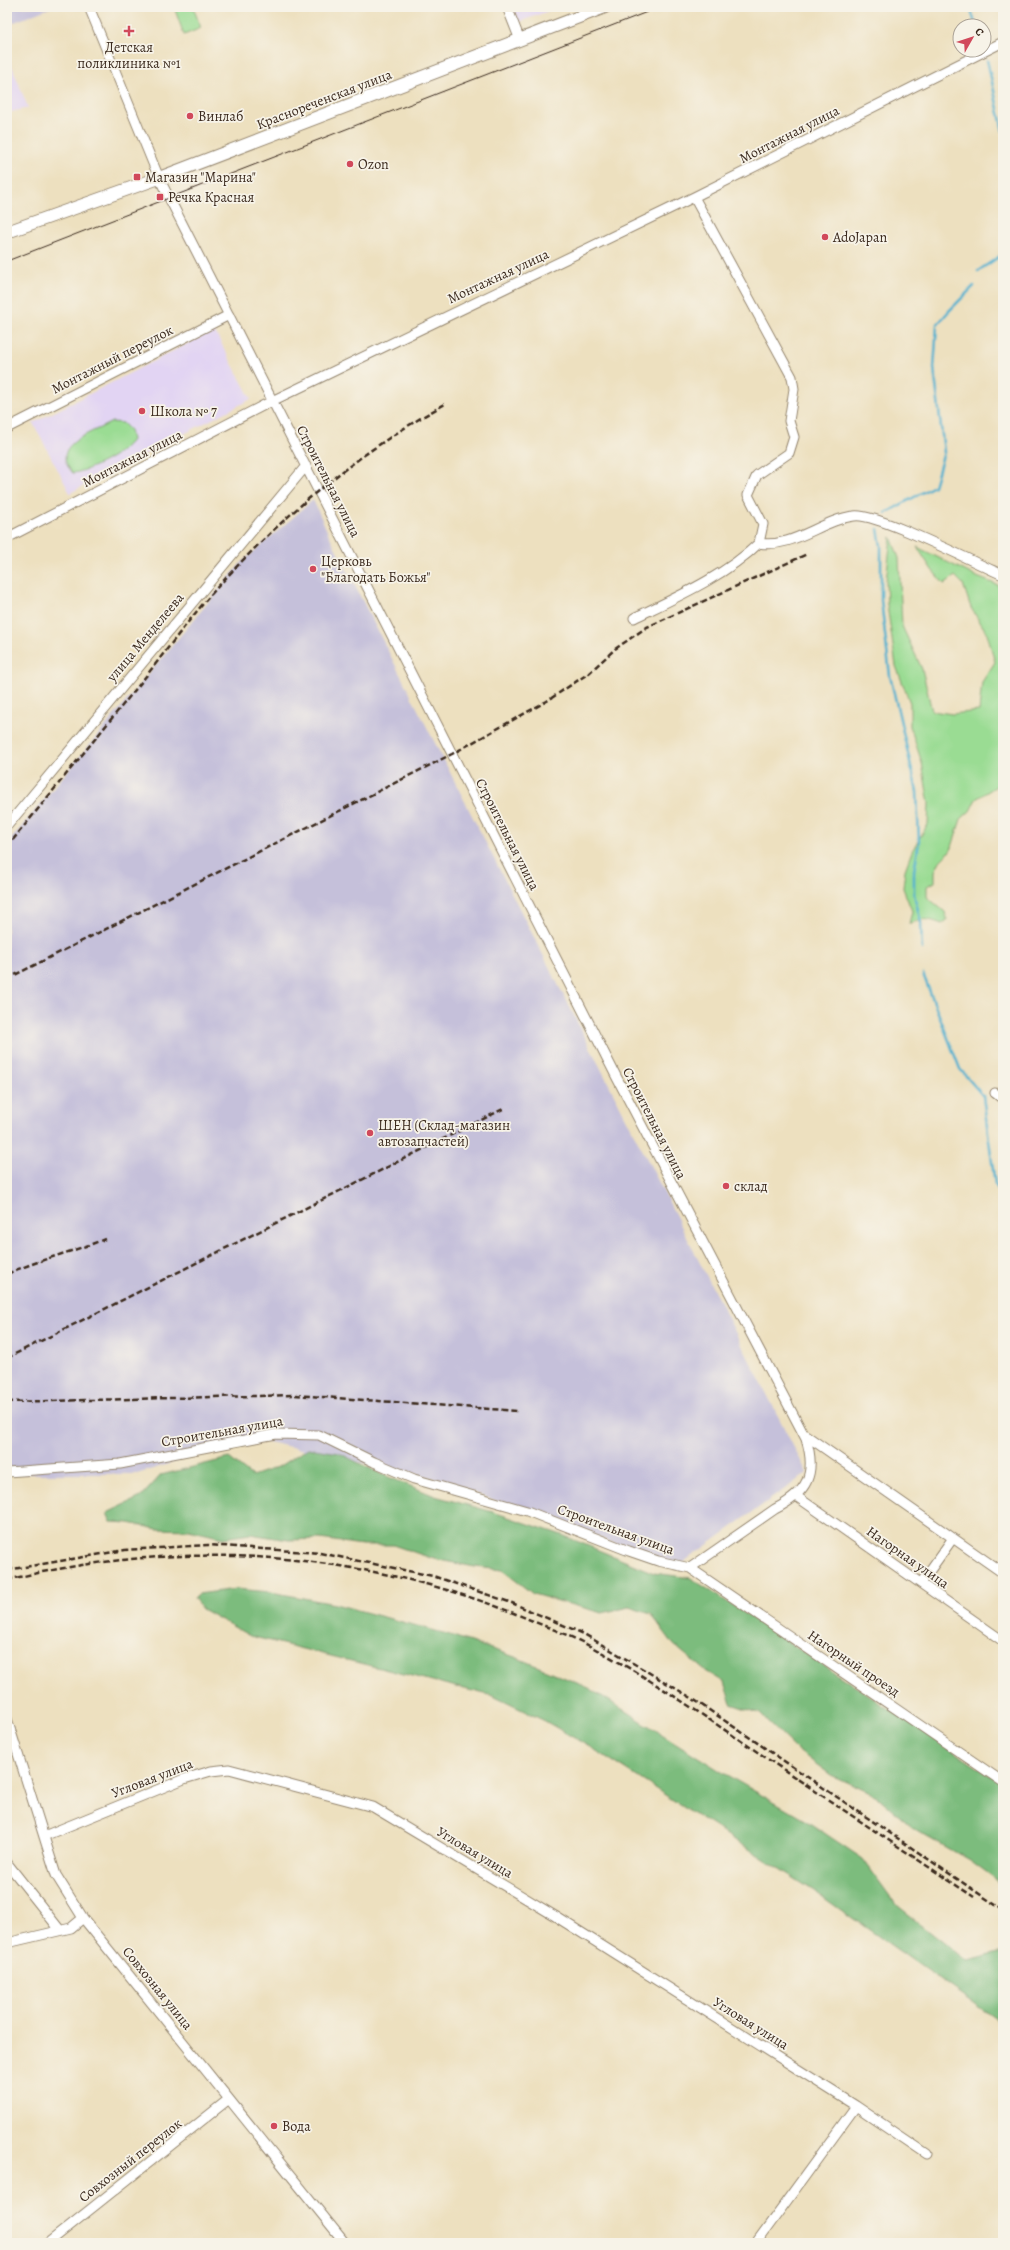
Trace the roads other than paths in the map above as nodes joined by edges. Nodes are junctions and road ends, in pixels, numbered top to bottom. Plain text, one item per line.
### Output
1 (89, 7) edge
2 (507, 7) edge
3 (605, 7) edge
4 (520, 40) junction
5 (1003, 42) edge
6 (159, 178) junction
7 (694, 198) junction
8 (7, 232) edge
9 (229, 315) junction
10 (272, 401) junction
11 (7, 428) edge
12 (306, 466) junction
13 (7, 538) edge
14 (759, 543) junction
15 (1003, 575) edge
16 (634, 618) dead end
17 (7, 826) edge
18 (803, 1433) junction
19 (7, 1472) edge
20 (796, 1496) junction
21 (953, 1538) junction
22 (690, 1568) junction
23 (1003, 1573) edge
24 (921, 1583) junction
25 (1003, 1641) edge
26 (7, 1719) edge
27 (1003, 1782) edge
28 (44, 1836) junction
29 (7, 1863) edge
30 (83, 1918) junction
31 (60, 1930) junction
32 (7, 1943) edge
33 (229, 2099) junction
34 (856, 2106) junction
35 (927, 2154) dead end
36 (48, 2243) edge
37 (345, 2243) edge
38 (756, 2243) edge

1 - 6 street, Строительная улица
2 - 4 street
3 - 4 main road, Краснореченская улица
4 - 6 main road, Краснореченская улица
5 - 7 street, Монтажная улица
6 - 8 main road, Краснореченская улица
6 - 9 street, Строительная улица
7 - 10 street, Монтажная улица
7 - 14 street
9 - 10 street, Строительная улица
9 - 11 street, Монтажный переулок
10 - 12 street, Строительная улица
10 - 13 street, Монтажная улица
12 - 17 street, улица Менделеева
12 - 18 street, Строительная улица
14 - 15 street
14 - 16 street
18 - 20 street, Строительная улица
18 - 21 street
19 - 22 street, Строительная улица
20 - 22 street, Строительная улица
20 - 24 street, Нагорная улица
21 - 23 street
21 - 24 street
22 - 27 street, Нагорный проезд
24 - 25 street, Нагорная улица
26 - 28 street, Совхозная улица
28 - 30 street, Совхозная улица
28 - 34 street, Угловая улица
29 - 31 street
30 - 31 street
30 - 33 street, Совхозная улица
31 - 32 street
33 - 36 street, Совхозный переулок
33 - 37 street, Совхозная улица
34 - 35 street, Угловая улица
34 - 38 street

